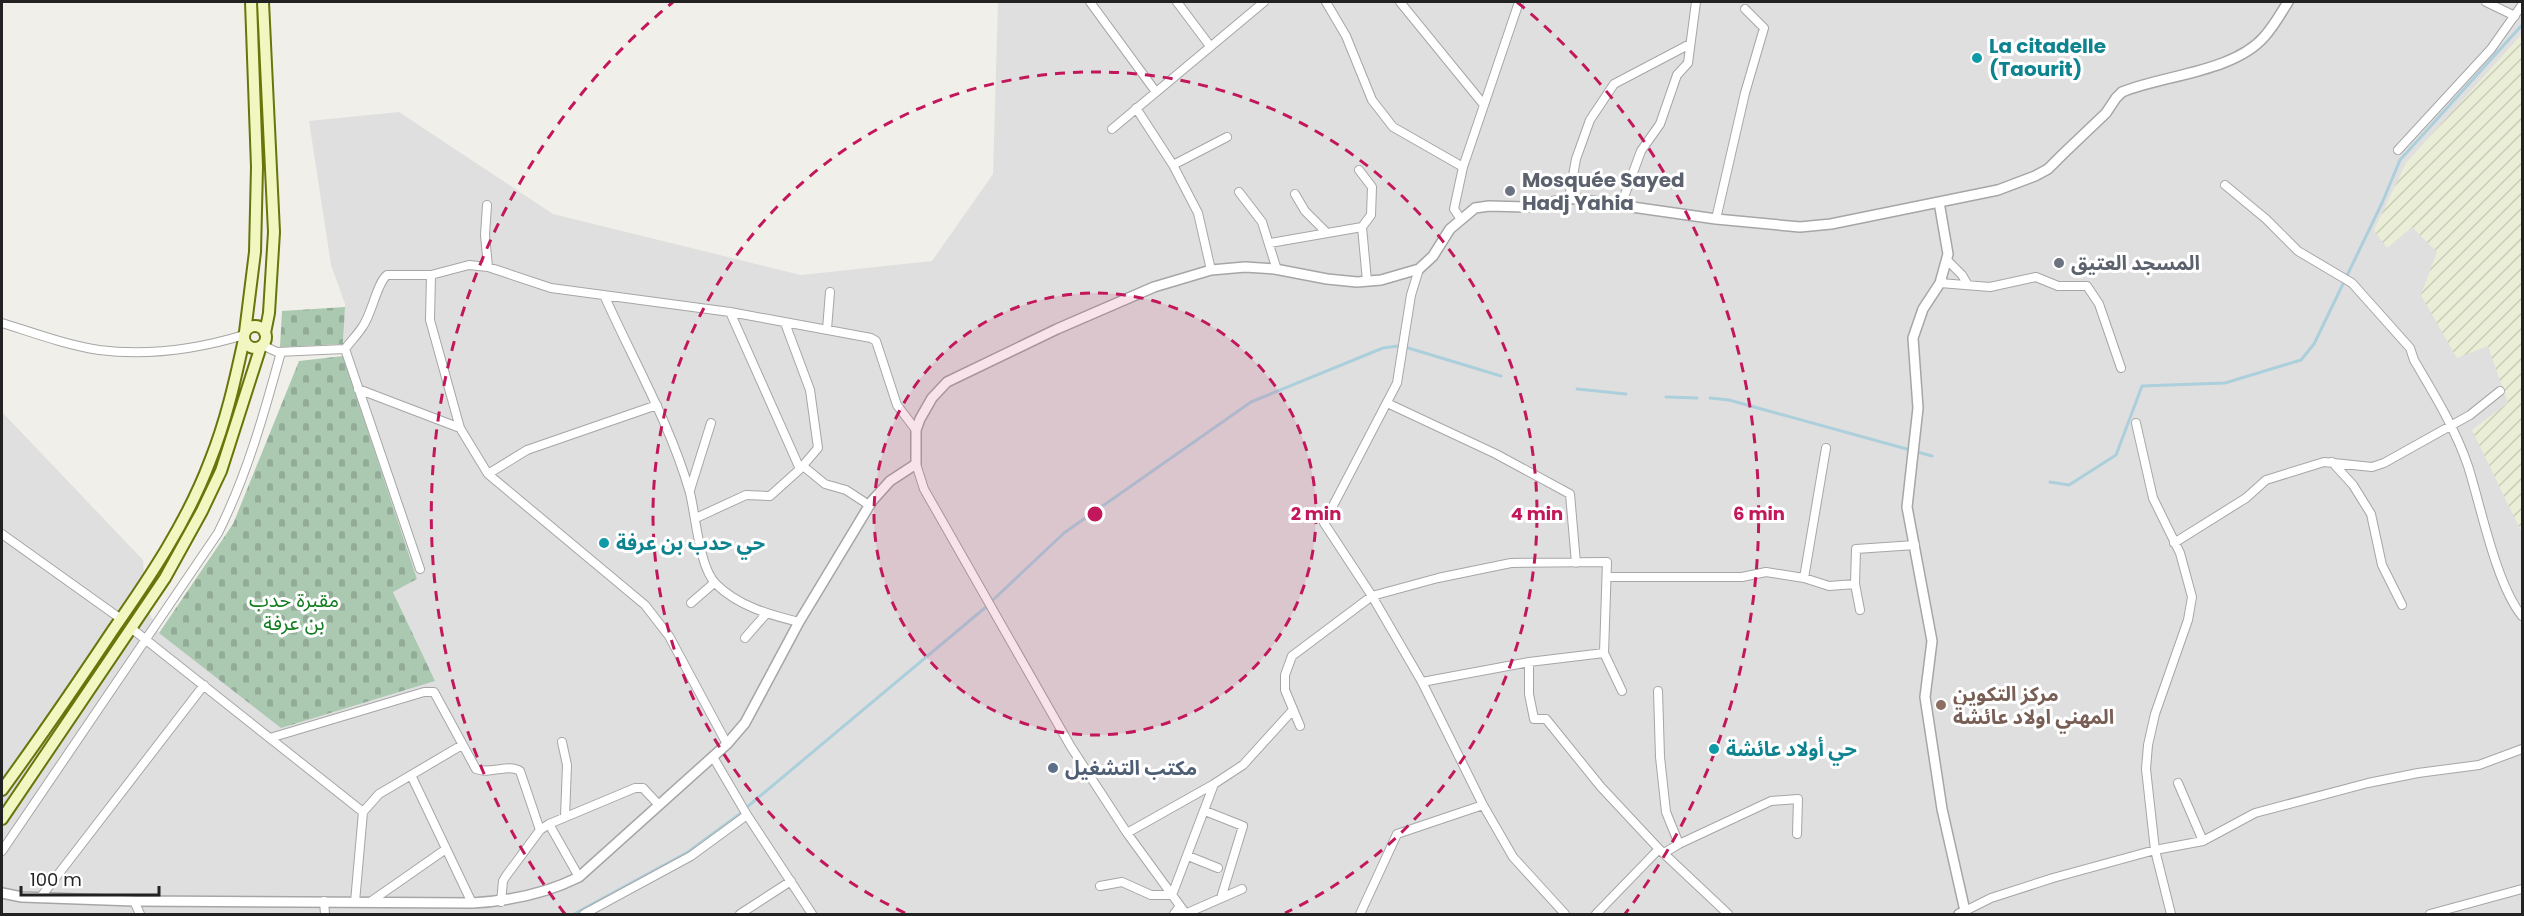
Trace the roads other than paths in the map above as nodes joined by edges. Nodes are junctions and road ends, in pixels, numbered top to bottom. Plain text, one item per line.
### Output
1 (250, 2) edge
2 (263, 2) edge
3 (1090, 2) edge
4 (1177, 2) edge
5 (1264, 2) edge
6 (1326, 2) edge
7 (1400, 2) edge
8 (1519, 2) edge
9 (1696, 2) edge
10 (2288, 2) edge
11 (2486, 2) edge
12 (2523, 5) edge
13 (1745, 9) dead end
14 (2515, 16) junction
15 (1690, 44) junction
16 (1210, 46) junction
17 (1156, 92) junction
18 (1484, 105) junction
19 (1136, 108) junction
20 (1112, 129) dead end
21 (1227, 137) dead end
22 (2398, 150) dead end
23 (1173, 165) junction
24 (1462, 167) junction
25 (1359, 170) dead end
26 (2225, 185) dead end
27 (1239, 192) dead end
28 (1295, 194) dead end
29 (1569, 198) junction
30 (1939, 202) junction
31 (1622, 205) junction
32 (487, 206) dead end
33 (1460, 218) junction
34 (1716, 219) junction
35 (1362, 228) junction
36 (1327, 233) junction
37 (1270, 243) junction
38 (1947, 260) junction
39 (488, 267) junction
40 (1419, 269) junction
41 (1210, 270) junction
42 (1277, 270) junction
43 (430, 274) junction
44 (1366, 281) junction
45 (1940, 283) junction
46 (1968, 285) junction
47 (830, 292) dead end
48 (604, 295) junction
49 (730, 312) junction
50 (2, 323) edge
51 (785, 323) junction
52 (827, 329) junction
53 (265, 333) junction
54 (245, 335) junction
55 (262, 345) junction
56 (345, 349) junction
57 (281, 352) junction
58 (2121, 368) dead end
59 (358, 389) junction
60 (2500, 391) dead end
61 (1387, 403) junction
62 (657, 405) junction
63 (711, 423) dead end
64 (2136, 423) dead end
65 (2452, 426) junction
66 (460, 428) junction
67 (916, 430) junction
68 (1826, 448) dead end
69 (2332, 462) junction
70 (916, 464) junction
71 (802, 467) junction
72 (488, 474) junction
73 (689, 491) junction
74 (869, 505) junction
75 (696, 518) junction
76 (2, 534) edge
77 (2174, 543) junction
78 (1915, 545) junction
79 (1576, 563) junction
80 (420, 569) dead end
81 (1606, 577) junction
82 (1804, 578) junction
83 (714, 583) junction
84 (1855, 584) junction
85 (1372, 596) junction
86 (691, 603) dead end
87 (2402, 605) dead end
88 (1860, 610) dead end
89 (766, 614) junction
90 (2523, 616) edge
91 (121, 619) junction
92 (799, 622) junction
93 (131, 628) junction
94 (745, 638) dead end
95 (147, 640) junction
96 (1604, 653) junction
97 (1529, 662) junction
98 (1422, 682) junction
99 (204, 685) junction
100 (1622, 691) dead end
101 (1658, 691) dead end
102 (1292, 711) junction
103 (1300, 726) dead end
104 (270, 738) junction
105 (562, 742) dead end
106 (727, 744) junction
107 (462, 745) junction
108 (2523, 749) edge
109 (713, 757) junction
110 (411, 775) junction
111 (2178, 783) dead end
112 (1214, 784) junction
113 (2, 790) edge
114 (658, 804) junction
115 (1483, 805) junction
116 (1205, 811) junction
117 (363, 812) junction
118 (747, 815) junction
119 (565, 817) junction
120 (2, 819) edge
121 (549, 824) junction
122 (540, 830) junction
123 (1127, 833) junction
124 (1797, 834) dead end
125 (2203, 841) junction
126 (1679, 844) junction
127 (446, 849) junction
128 (2155, 850) junction
129 (2, 851) edge
130 (1661, 851) junction
131 (1188, 856) junction
132 (1218, 868) dead end
133 (579, 877) junction
134 (791, 881) junction
135 (1100, 886) dead end
136 (1242, 889) dead end
137 (2523, 889) edge
138 (2, 892) edge
139 (1173, 896) junction
140 (40, 898) junction
141 (1221, 898) junction
142 (134, 901) junction
143 (324, 902) junction
144 (355, 902) junction
145 (370, 902) junction
146 (501, 902) junction
147 (472, 903) junction
148 (1180, 906) junction
149 (1962, 913) edge
150 (1186, 914) edge
151 (140, 915) edge
152 (325, 915) edge
153 (584, 915) edge
154 (740, 915) edge
155 (812, 915) edge
156 (1174, 915) edge
157 (1360, 915) edge
158 (1565, 915) edge
159 (1596, 915) edge
160 (1728, 915) edge
161 (2171, 915) edge
162 (2430, 915) edge

1 - 54 main road
2 - 53 main road
3 - 17 street
4 - 16 street
5 - 16 street
6 - 24 street
7 - 18 street
8 - 18 street
9 - 15 street
10 - 30 street
11 - 14 street
12 - 14 street
13 - 34 street
14 - 22 street
15 - 29 street
15 - 31 street
16 - 17 street
17 - 19 street
18 - 24 street
19 - 20 street
19 - 23 street
21 - 23 street
23 - 41 street
24 - 33 street
25 - 35 street
26 - 65 street
27 - 37 street
28 - 36 street
29 - 31 street
29 - 33 street
30 - 34 street
30 - 38 street
31 - 34 street
32 - 39 street
33 - 40 street
35 - 36 street
35 - 44 street
36 - 37 street
37 - 42 street
38 - 45 street
38 - 46 street
39 - 43 street
39 - 48 street
40 - 44 street
40 - 61 street
41 - 42 street
41 - 67 street
42 - 44 street
43 - 56 street
43 - 66 street
45 - 46 street
45 - 78 street
46 - 58 street
47 - 52 street
48 - 49 street
48 - 62 street
49 - 51 street
49 - 71 street
50 - 54 street
51 - 52 street
51 - 71 street
52 - 67 street
53 - 54 main road
53 - 55 main road
54 - 55 main road
54 - 91 main road
55 - 57 street
55 - 93 main road
56 - 57 street
56 - 59 street
57 - 95 street
59 - 66 street
59 - 80 street
60 - 65 street
61 - 79 street
61 - 85 street
62 - 72 street
62 - 73 street
63 - 73 street
64 - 77 street
65 - 69 street
65 - 90 street
66 - 72 street
67 - 70 street
68 - 82 street
69 - 77 street
69 - 87 street
70 - 74 street
70 - 123 street
71 - 74 street
71 - 75 street
72 - 106 street
73 - 75 street
74 - 92 street
75 - 83 street
76 - 91 street
77 - 128 street
78 - 84 street
78 - 149 street
79 - 81 street
79 - 85 street
81 - 82 street
81 - 96 street
82 - 84 street
83 - 86 street
83 - 89 street
84 - 88 street
85 - 98 street
85 - 102 street
89 - 92 street
89 - 94 street
91 - 113 main road
92 - 106 street
93 - 95 street
93 - 120 main road
95 - 99 street
95 - 129 street
96 - 97 street
96 - 100 street
97 - 98 street
97 - 130 street
98 - 115 street
99 - 104 street
99 - 140 street
101 - 126 street
102 - 103 street
102 - 112 street
104 - 107 street
104 - 117 street
105 - 119 street
106 - 109 street
107 - 110 street
107 - 122 street
108 - 125 street
109 - 114 street
109 - 118 street
110 - 117 street
110 - 127 street
111 - 125 street
112 - 116 street
112 - 123 street
114 - 119 street
114 - 133 street
115 - 157 street
115 - 158 street
116 - 131 street
116 - 141 street
117 - 144 street
118 - 134 street
118 - 153 street
119 - 121 street
121 - 122 street
121 - 133 street
122 - 146 street
123 - 139 street
124 - 126 street
125 - 128 street
126 - 130 street
127 - 145 street
127 - 147 street
128 - 149 street
128 - 161 street
130 - 159 street
130 - 160 street
131 - 132 street
131 - 139 street
133 - 146 street
134 - 154 street
134 - 155 street
135 - 139 street
136 - 141 street
137 - 162 street
138 - 140 street
139 - 148 street
140 - 142 street
141 - 150 street
142 - 143 street
142 - 151 street
143 - 144 street
143 - 152 street
144 - 145 street
145 - 147 street
146 - 147 street
148 - 150 street
148 - 156 street

